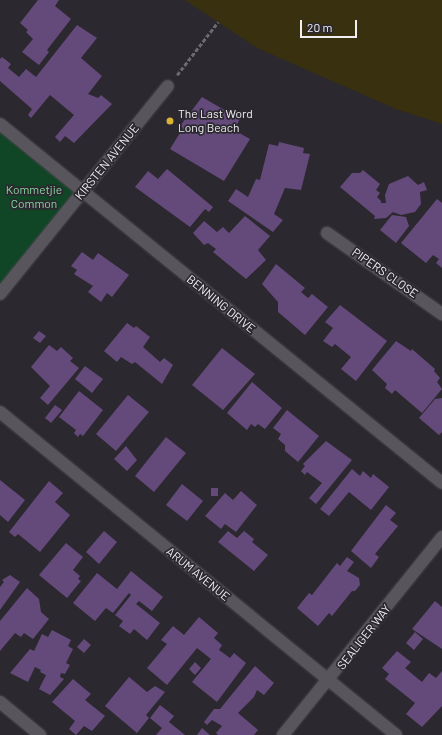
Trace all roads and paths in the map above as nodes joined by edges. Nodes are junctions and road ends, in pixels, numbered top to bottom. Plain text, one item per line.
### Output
1 (218, 22) dead end
2 (168, 86) joint
3 (0, 124) edge
4 (83, 192) junction
5 (327, 233) dead end
6 (0, 294) edge
7 (442, 314) edge
8 (0, 412) edge
9 (442, 483) edge
10 (442, 537) edge
11 (329, 681) junction
12 (0, 702) edge
13 (40, 735) edge
14 (283, 735) edge
15 (396, 735) edge

1 - 2 path
2 - 4 street, KIRSTEN AVENUE
3 - 4 street, BENNING DRIVE
4 - 6 street, KIRSTEN AVENUE
4 - 9 street, BENNING DRIVE
5 - 7 street, PIPERS CLOSE
8 - 11 street, ARUM AVENUE
10 - 11 street, SEALIGER WAY
11 - 14 street, SEALIGER WAY
11 - 15 street, ARUM AVENUE
12 - 13 street

